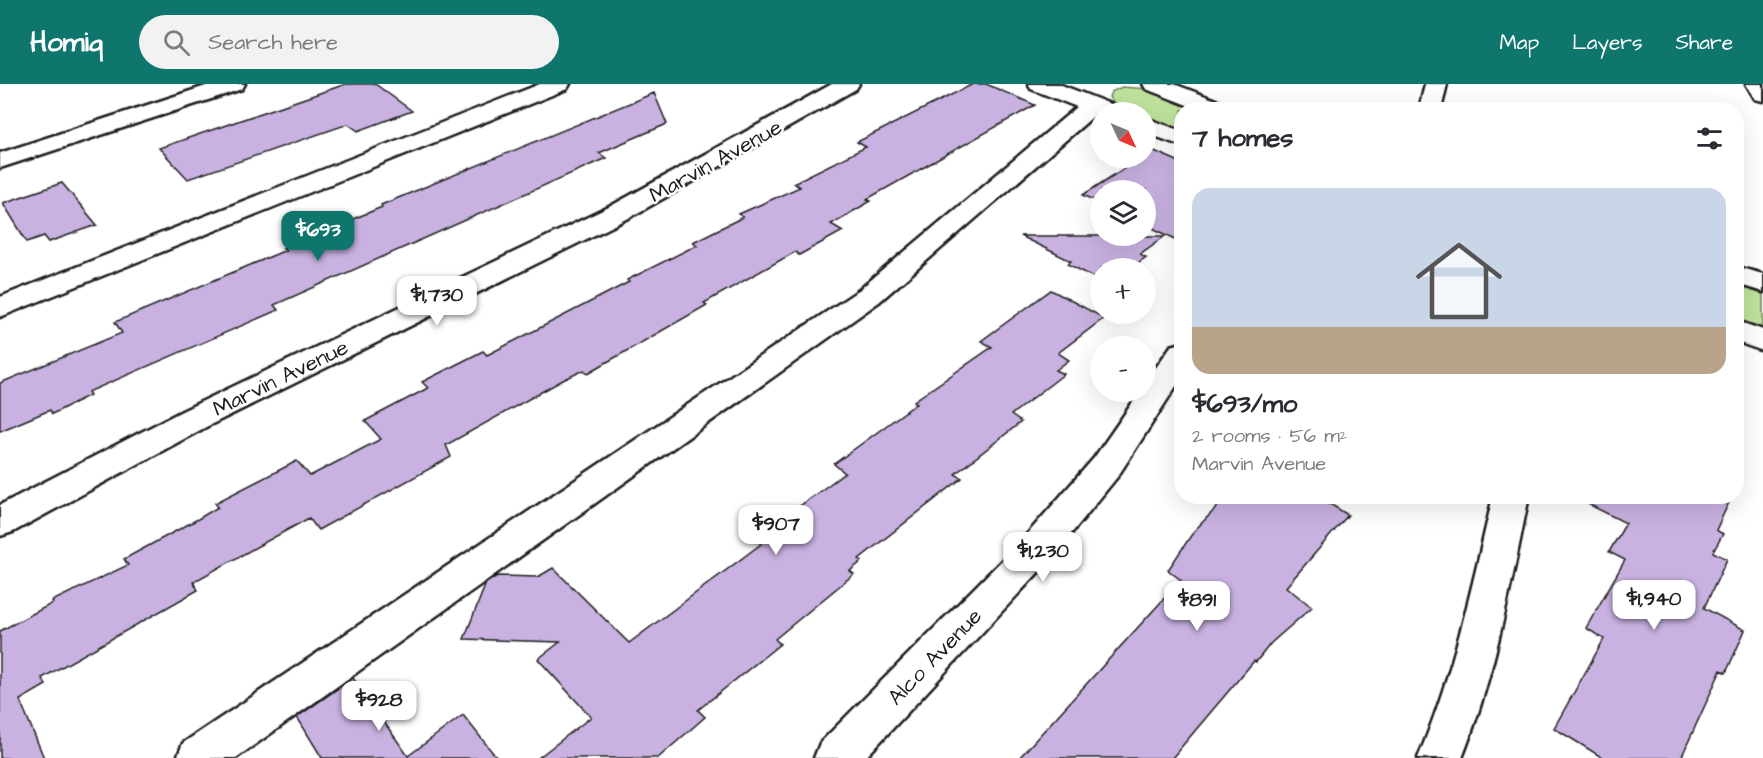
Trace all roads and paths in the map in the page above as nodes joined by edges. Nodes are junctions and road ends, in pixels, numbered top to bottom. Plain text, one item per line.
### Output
1 (234, 84) edge
2 (559, 84) edge
3 (848, 84) edge
4 (1040, 84) edge
5 (1154, 84) edge
6 (1436, 84) edge
7 (1757, 84) edge
8 (1763, 94) edge
9 (1090, 99) edge
10 (1200, 102) edge
11 (1432, 102) edge
12 (1156, 129) edge
13 (1174, 136) edge
14 (0, 161) edge
15 (1744, 277) edge
16 (1763, 283) edge
17 (0, 308) edge
18 (1744, 334) edge
19 (1763, 340) edge
20 (1174, 365) edge
21 (1509, 504) edge
22 (0, 522) edge
23 (199, 758) edge
24 (836, 758) edge
25 (1440, 758) edge

1 - 14 street
2 - 17 street
3 - 22 street, Marvin Avenue
4 - 9 street
5 - 10 street
6 - 11 street
7 - 8 street
9 - 23 street
12 - 13 street
15 - 16 street
18 - 19 street
20 - 24 street, Alco Avenue
21 - 25 street

